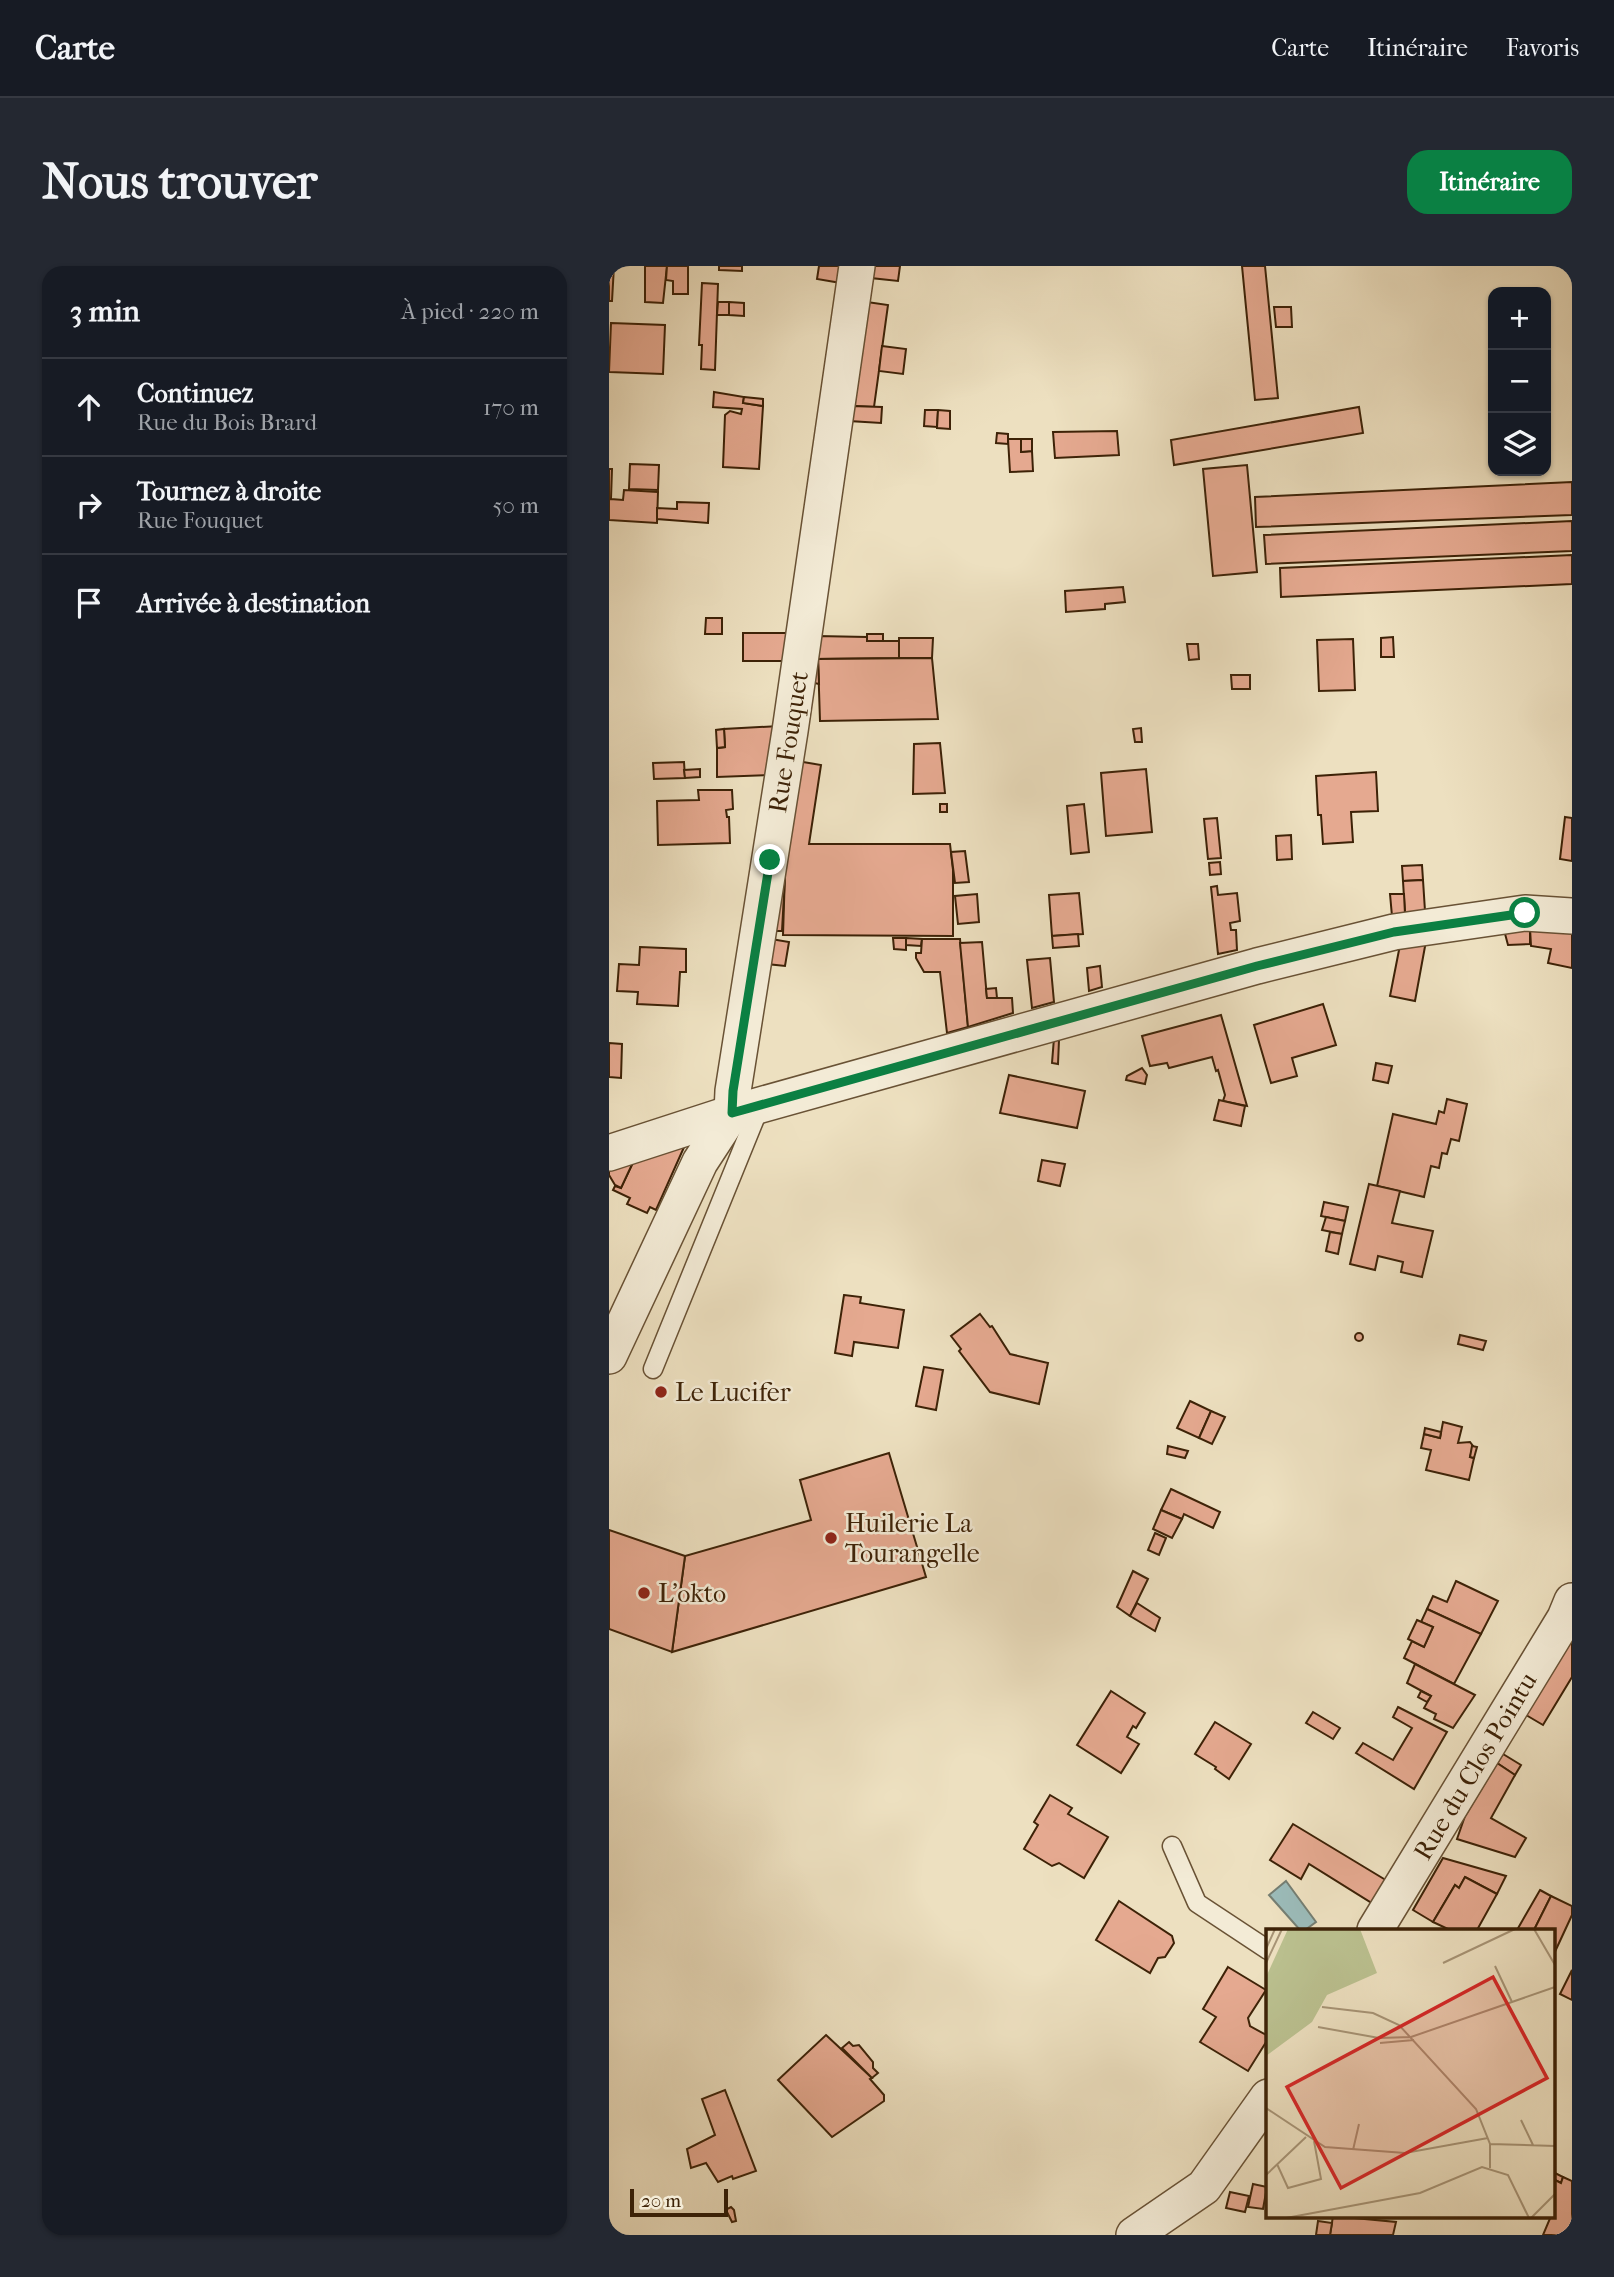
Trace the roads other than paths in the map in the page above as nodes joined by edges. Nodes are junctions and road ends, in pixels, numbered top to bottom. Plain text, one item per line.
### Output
1 (857, 266) edge
2 (1572, 916) edge
3 (746, 1109) junction
4 (609, 1153) edge
5 (609, 1356) edge
6 (653, 1369) dead end
7 (1572, 1601) edge
8 (1172, 1846) dead end
9 (1376, 1929) edge
10 (1266, 1949) edge
11 (1266, 2100) edge
12 (1134, 2235) edge

1 - 3 street, Rue Fouquet
2 - 3 street
3 - 4 street
3 - 5 street, Rue Fouquet
3 - 6 lane
7 - 9 street, Rue du Clos Pointu
8 - 10 lane
11 - 12 street

